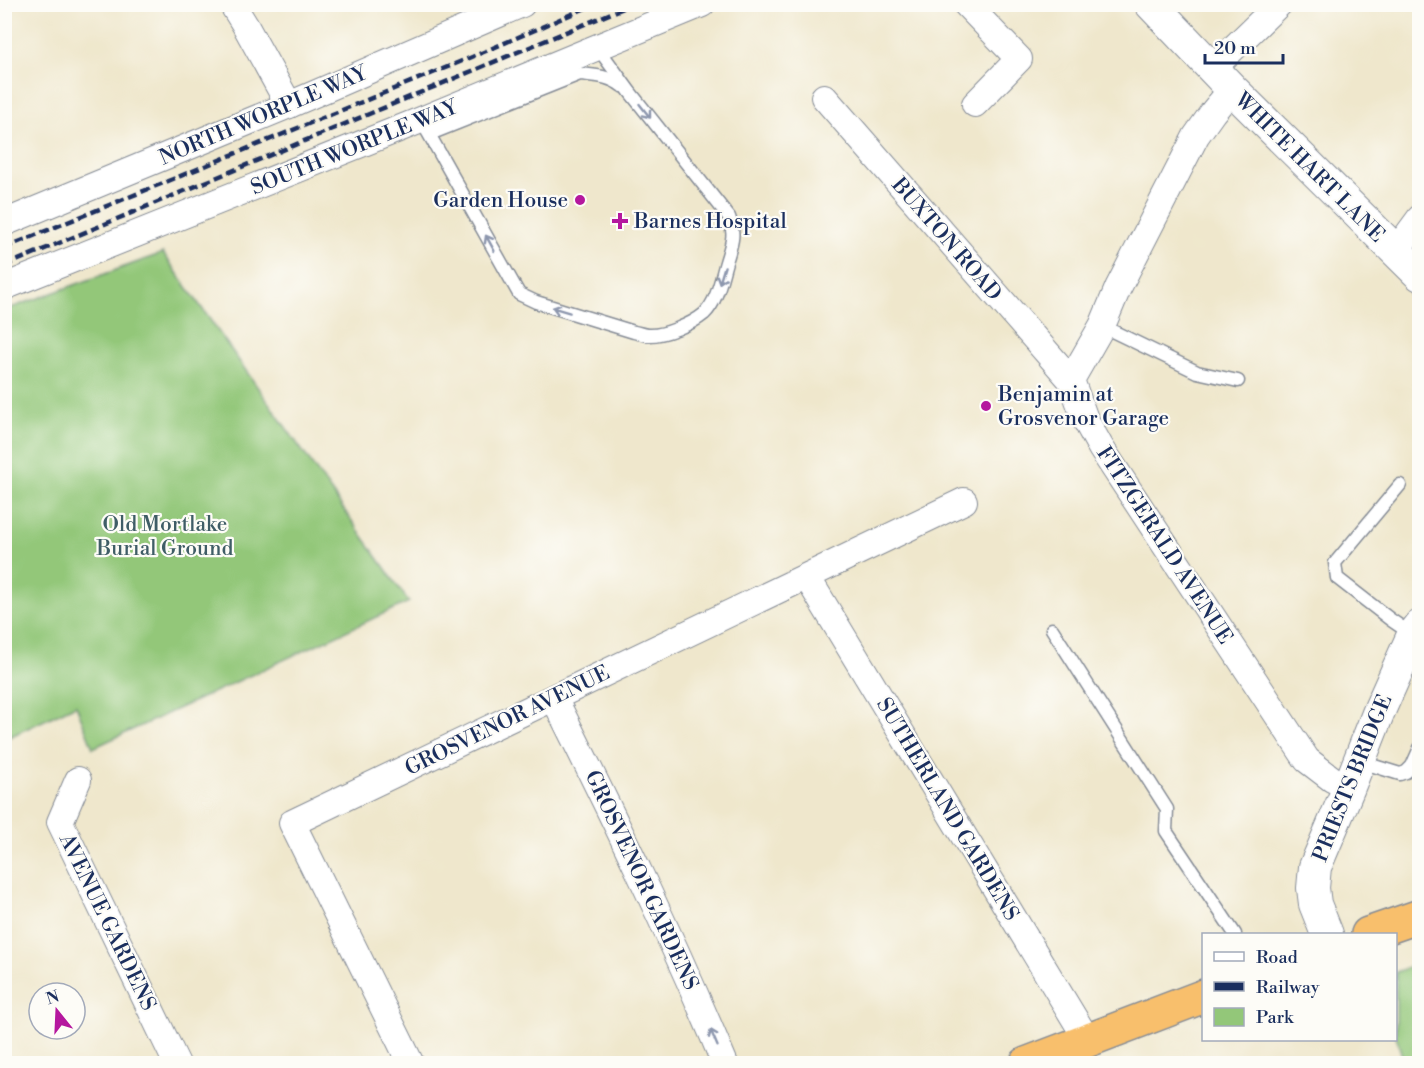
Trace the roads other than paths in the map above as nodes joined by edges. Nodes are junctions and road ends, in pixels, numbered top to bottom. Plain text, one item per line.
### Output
1 (232, 4) edge
2 (702, 4) edge
3 (966, 4) edge
4 (1151, 4) edge
5 (1279, 4) edge
6 (508, 7) edge
7 (598, 48) junction
8 (1223, 79) junction
9 (630, 92) junction
10 (824, 97) dead end
11 (975, 104) dead end
12 (289, 105) junction
13 (425, 127) junction
14 (1419, 218) edge
15 (4, 223) edge
16 (1395, 252) junction
17 (1419, 275) edge
18 (4, 287) edge
19 (1102, 326) junction
20 (1071, 381) junction
21 (1238, 381) dead end
22 (1400, 485) dead end
23 (964, 501) dead end
24 (807, 577) junction
25 (1053, 629) dead end
26 (1416, 631) edge
27 (555, 698) junction
28 (1419, 748) edge
29 (1354, 774) junction
30 (78, 780) dead end
31 (1419, 916) edge
32 (1233, 933) edge
33 (1327, 933) edge
34 (1371, 933) edge
35 (1202, 996) edge
36 (1088, 1041) junction
37 (177, 1064) edge
38 (411, 1064) edge
39 (725, 1064) edge
40 (1026, 1064) edge

1 - 12 street
2 - 7 street, SOUTH WORPLE WAY
3 - 11 street
4 - 8 street, WHITE HART LANE
5 - 8 street
6 - 12 street, NORTH WORPLE WAY
7 - 9 lane
7 - 13 street, SOUTH WORPLE WAY
8 - 16 street, WHITE HART LANE
8 - 19 street
9 - 13 lane
9 -> 13 lane
10 - 20 street, BUXTON ROAD
12 - 15 street, NORTH WORPLE WAY
13 - 18 street, SOUTH WORPLE WAY
14 - 16 street
16 - 17 street, WHITE HART LANE
19 - 20 street
19 - 21 lane
20 - 29 street, FITZGERALD AVENUE
22 - 26 lane
23 - 24 street, GROSVENOR AVENUE
24 - 27 street, GROSVENOR AVENUE
24 - 36 street, SUTHERLAND GARDENS
25 - 32 lane
26 - 29 street, PRIESTS BRIDGE
27 - 38 street, GROSVENOR AVENUE
39 -> 27 street, GROSVENOR GARDENS
28 - 29 lane
29 - 33 street, PRIESTS BRIDGE
30 - 37 street, AVENUE GARDENS
31 - 34 highway
35 - 36 highway
36 - 40 highway

